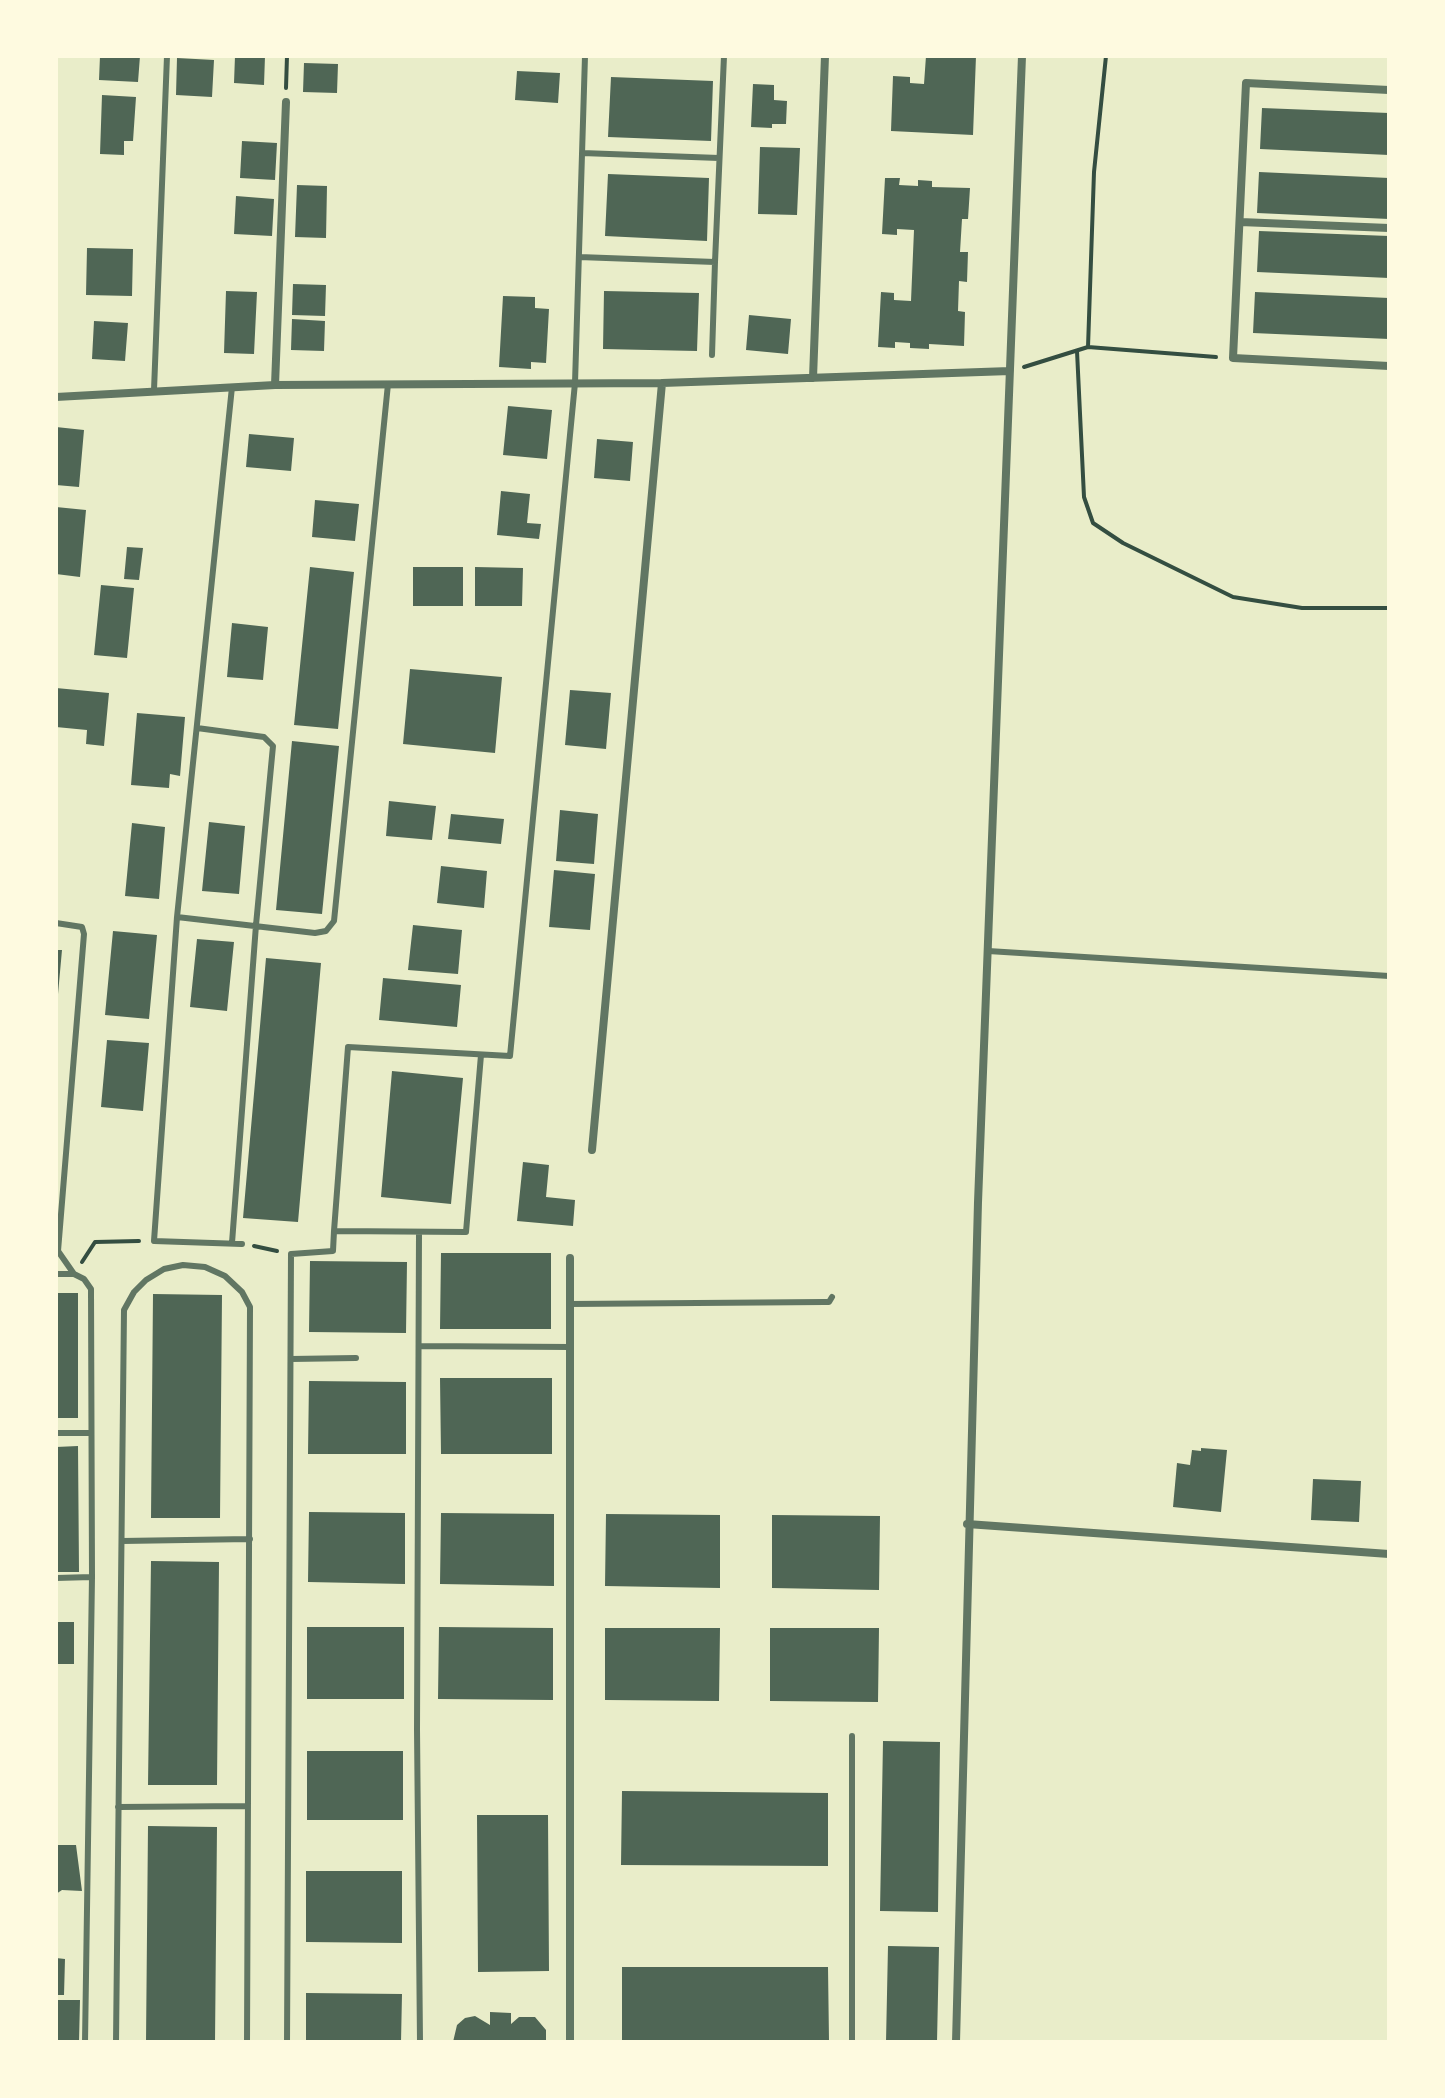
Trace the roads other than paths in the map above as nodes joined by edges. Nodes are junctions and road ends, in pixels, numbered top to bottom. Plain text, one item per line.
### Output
1 (167, 56) edge
2 (585, 56) edge
3 (724, 56) edge
4 (825, 56) edge
5 (1022, 56) edge
6 (1389, 90) edge
7 (286, 102) road end
8 (582, 153) junction
9 (719, 158) junction
10 (1240, 222) junction
11 (1389, 228) edge
12 (579, 257) junction
13 (715, 262) junction
14 (712, 355) dead end
15 (1389, 366) edge
16 (1010, 371) junction
17 (813, 378) junction
18 (575, 383) junction
19 (662, 383) junction
20 (388, 384) junction
21 (275, 385) junction
22 (232, 387) junction
23 (154, 390) junction
24 (56, 397) edge
25 (197, 728) junction
26 (177, 917) junction
27 (56, 923) edge
28 (256, 925) junction
29 (988, 951) junction
30 (1389, 976) edge
31 (481, 1055) junction
32 (592, 1150) dead end
33 (334, 1231) junction
34 (419, 1233) junction
35 (232, 1243) junction
36 (242, 1244) road end
37 (57, 1251) edge
38 (570, 1258) dead end
39 (56, 1274) edge
40 (74, 1274) junction
41 (832, 1297) dead end
42 (570, 1304) junction
43 (419, 1346) junction
44 (570, 1347) junction
45 (356, 1358) dead end
46 (291, 1359) junction
47 (56, 1433) edge
48 (91, 1433) junction
49 (967, 1524) junction
50 (250, 1539) junction
51 (122, 1541) junction
52 (1389, 1554) edge
53 (92, 1577) junction
54 (56, 1578) edge
55 (852, 1736) dead end
56 (248, 1806) junction
57 (118, 1807) junction
58 (85, 2042) edge
59 (116, 2042) edge
60 (247, 2042) edge
61 (287, 2042) edge
62 (420, 2042) edge
63 (570, 2042) edge
64 (852, 2042) edge
65 (956, 2042) edge

1 - 23 lane
2 - 8 lane
3 - 9 lane
4 - 17 street
5 - 16 street
6 - 10 street
7 - 21 street
8 - 9 lane
8 - 12 lane
9 - 13 lane
10 - 11 street
10 - 15 street
12 - 13 lane
12 - 18 lane
13 - 14 lane
16 - 17 street
16 - 29 street
17 - 19 street
18 - 19 street
18 - 20 street
18 - 31 lane
19 - 32 street
20 - 21 street
20 - 28 lane
21 - 22 street
22 - 23 street
22 - 25 lane
23 - 24 street
25 - 26 lane
25 - 28 lane
26 - 28 lane
26 - 35 lane
27 - 37 lane
28 - 35 lane
29 - 30 lane
29 - 49 street
31 - 33 lane
31 - 34 lane
33 - 34 lane
33 - 46 lane
34 - 43 lane
35 - 36 lane
37 - 40 lane
38 - 42 street
39 - 40 lane
40 - 48 lane
41 - 42 lane
42 - 44 street
43 - 44 lane
43 - 62 lane
44 - 63 street
45 - 46 lane
46 - 61 lane
47 - 48 lane
48 - 53 lane
49 - 52 street
49 - 65 street
50 - 51 lane
50 - 51 lane
50 - 56 lane
51 - 57 lane
53 - 54 lane
53 - 58 lane
55 - 64 lane
56 - 57 lane
56 - 60 lane
57 - 59 lane

